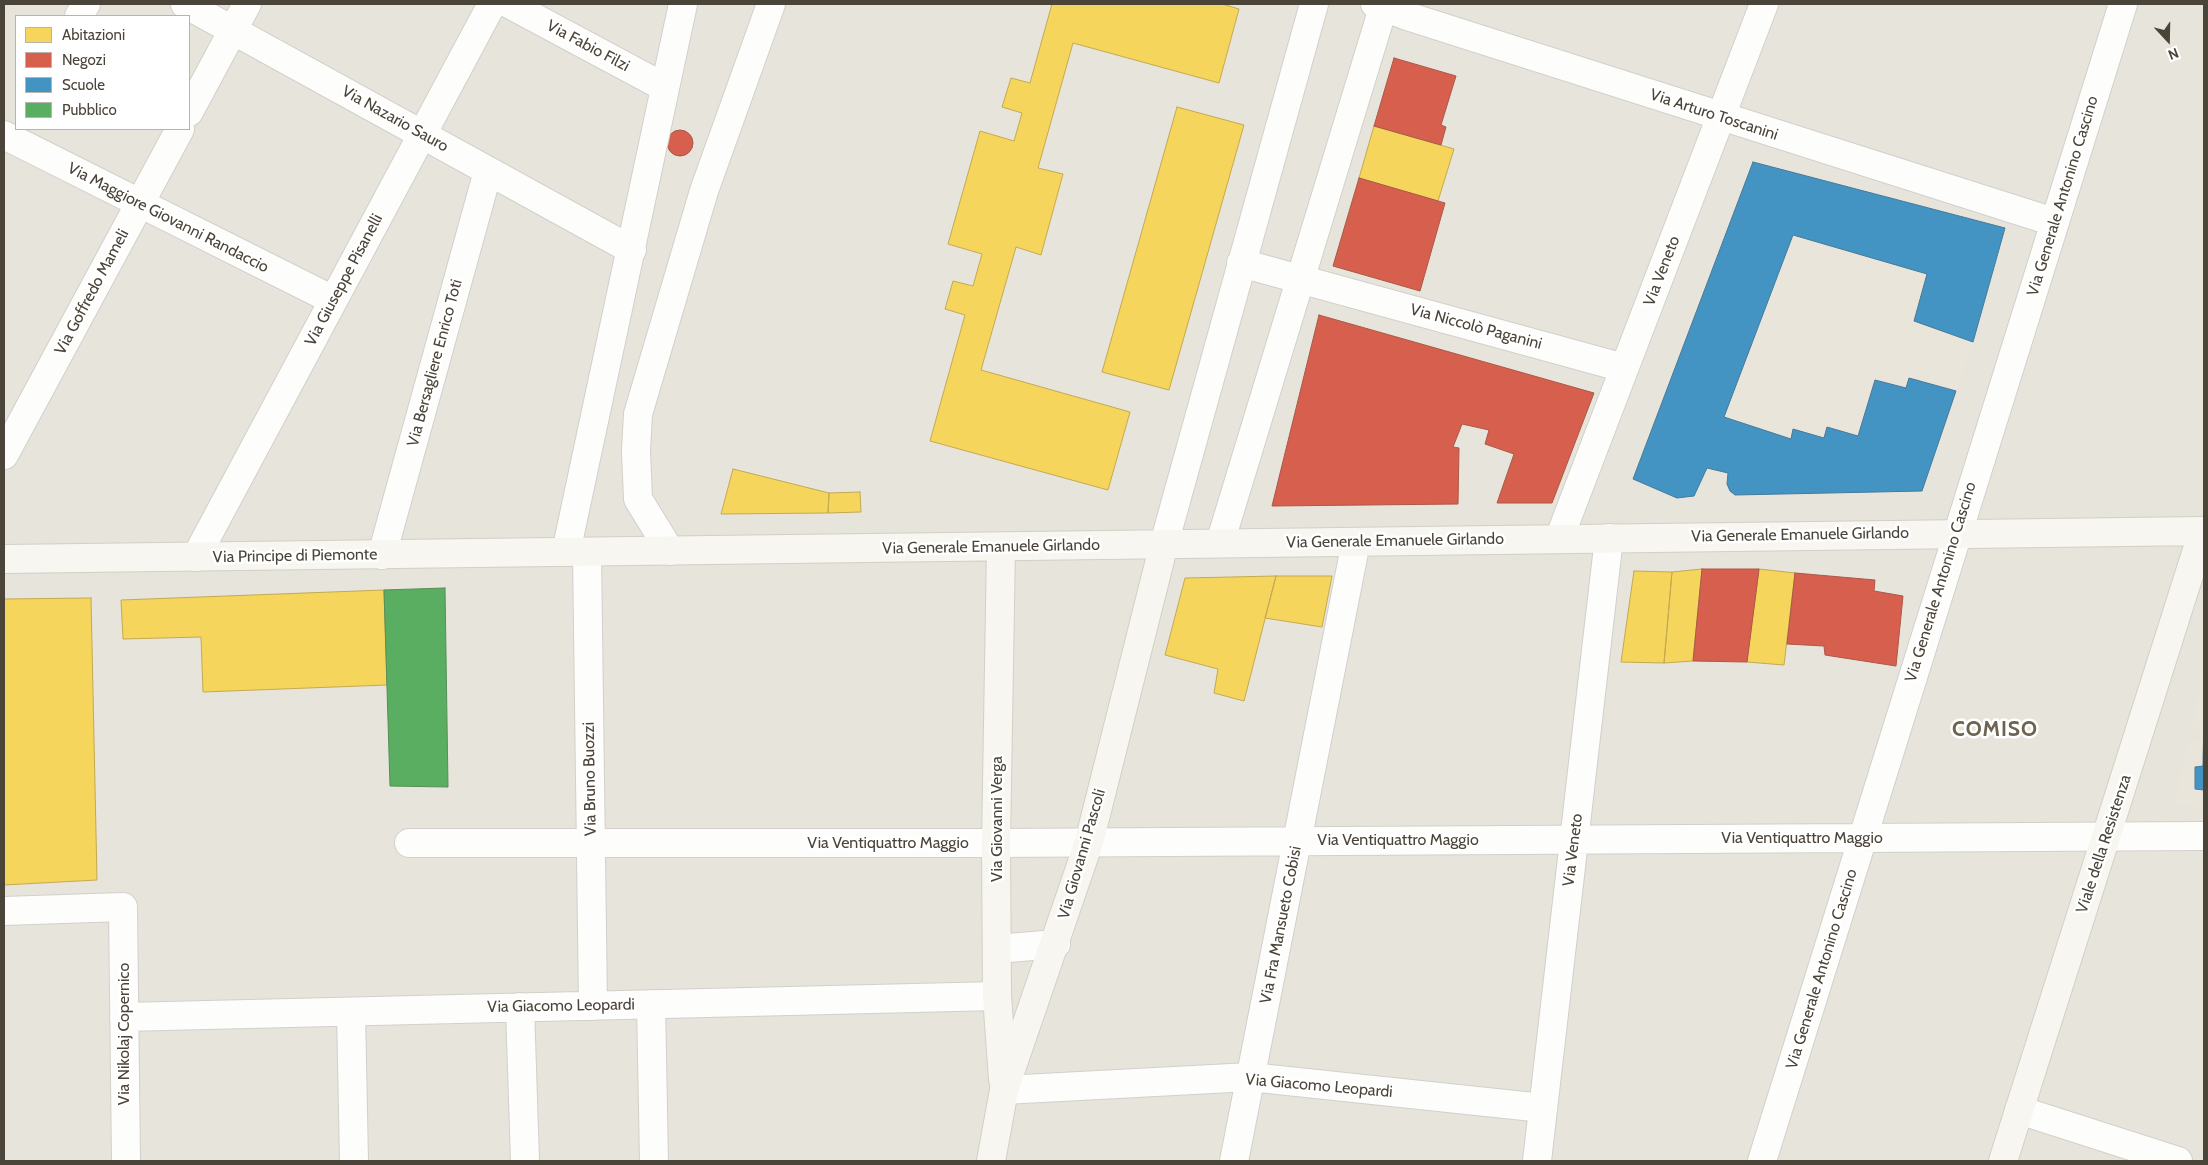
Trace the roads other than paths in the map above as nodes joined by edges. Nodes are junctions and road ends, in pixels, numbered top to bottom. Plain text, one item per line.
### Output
1 (86, 4) edge
2 (186, 4) edge
3 (247, 4) edge
4 (492, 4) edge
5 (509, 4) edge
6 (683, 4) edge
7 (771, 4) edge
8 (1314, 4) edge
9 (2123, 4) edge
10 (1758, 5) edge
11 (1379, 6) edge
12 (1429, 13) edge
13 (80, 15) edge
14 (233, 30) junction
15 (653, 80) junction
16 (190, 110) edge
17 (1721, 117) junction
18 (179, 130) edge
19 (422, 134) junction
20 (9, 138) edge
21 (488, 171) junction
22 (139, 204) junction
23 (2054, 222) junction
24 (632, 250) junction
25 (1241, 263) junction
26 (1300, 280) junction
27 (333, 300) junction
28 (1624, 368) junction
29 (5, 450) edge
30 (2204, 529) edge
31 (1956, 533) junction
32 (1609, 538) junction
33 (1559, 539) junction
34 (1356, 542) junction
35 (1220, 543) junction
36 (1164, 544) junction
37 (1001, 547) junction
38 (670, 551) junction
39 (576, 552) junction
40 (382, 554) junction
41 (196, 557) junction
42 (4, 559) edge
43 (2106, 836) junction
44 (2204, 836) edge
45 (1863, 838) junction
46 (1574, 839) junction
47 (1298, 841) junction
48 (1089, 842) junction
49 (409, 843) dead end
50 (591, 843) junction
51 (996, 843) junction
52 (4, 911) edge
53 (1056, 944) junction
54 (997, 949) junction
55 (997, 996) junction
56 (651, 1004) junction
57 (594, 1006) junction
58 (520, 1007) junction
59 (352, 1012) junction
60 (124, 1017) junction
61 (1250, 1078) junction
62 (1004, 1090) junction
63 (1543, 1108) junction
64 (2019, 1110) junction
65 (126, 1161) edge
66 (354, 1161) edge
67 (525, 1161) edge
68 (654, 1161) edge
69 (991, 1161) edge
70 (1234, 1161) edge
71 (1537, 1161) edge
72 (1762, 1161) edge
73 (2003, 1161) edge
74 (2178, 1161) edge

1 - 13 street
2 - 14 street, Via Nazario Sauro
3 - 14 street
4 - 19 street, Via Giuseppe Pisanelli
5 - 15 street, Via Fabio Filzi
6 - 15 street, Via Bruno Buozzi
7 - 38 street
8 - 25 street
9 - 23 street, Via Generale Antonino Cascino
10 - 17 street, Via Veneto
11 - 12 street, Via Arturo Toscanini
11 - 26 street
12 - 17 street, Via Arturo Toscanini
14 - 16 street
14 - 19 street, Via Nazario Sauro
15 - 24 street, Via Bruno Buozzi
17 - 23 street, Via Arturo Toscanini
17 - 28 street, Via Veneto
18 - 22 street, Via Goffredo Mameli
19 - 21 street, Via Nazario Sauro
19 - 27 street, Via Giuseppe Pisanelli
20 - 22 street, Via Maggiore Giovanni Randaccio
21 - 24 street, Via Nazario Sauro
21 - 40 street, Via Bersagliere Enrico Toti
22 - 27 street, Via Maggiore Giovanni Randaccio
22 - 29 street, Via Goffredo Mameli
23 - 31 street, Via Generale Antonino Cascino
24 - 39 street, Via Bruno Buozzi
25 - 26 street, Via Niccolò Paganini
25 - 36 street
26 - 28 street, Via Niccolò Paganini
26 - 35 street
27 - 41 street, Via Giuseppe Pisanelli
28 - 33 street, Via Veneto
30 - 31 main road, Via Generale Emanuele Girlando
30 - 43 main road, Viale della Resistenza
31 - 32 main road, Via Generale Emanuele Girlando
31 - 45 street, Via Generale Antonino Cascino
32 - 33 main road, Via Generale Emanuele Girlando
32 - 46 street, Via Veneto
33 - 34 main road, Via Generale Emanuele Girlando
34 - 35 main road, Via Generale Emanuele Girlando
34 - 47 street, Via Fra Mansueto Cobisi
35 - 36 main road, Via Generale Emanuele Girlando
36 - 37 main road, Via Generale Emanuele Girlando
36 - 48 main road, Via Giovanni Pascoli
37 - 38 main road, Via Generale Emanuele Girlando
37 - 51 main road, Via Giovanni Verga
38 - 39 main road, Via Generale Emanuele Girlando
39 - 40 main road, Via Principe di Piemonte
39 - 50 street, Via Bruno Buozzi
40 - 41 main road, Via Principe di Piemonte
41 - 42 main road, Via Principe di Piemonte
43 - 44 street, Via Ventiquattro Maggio
43 - 45 street, Via Ventiquattro Maggio
43 - 64 main road, Viale della Resistenza
45 - 46 street, Via Ventiquattro Maggio
45 - 72 street, Via Generale Antonino Cascino
46 - 47 street, Via Ventiquattro Maggio
46 - 63 street, Via Veneto
47 - 48 street, Via Ventiquattro Maggio
47 - 61 street, Via Fra Mansueto Cobisi
48 - 51 street, Via Ventiquattro Maggio
48 - 53 main road, Via Giovanni Pascoli
49 - 50 street, Via Ventiquattro Maggio
50 - 51 street, Via Ventiquattro Maggio
50 - 57 street, Via Bruno Buozzi
51 - 54 main road, Via Giovanni Verga
52 - 60 street, Via Nikolaj Copernico
53 - 54 street
53 - 62 main road, Via Giovanni Pascoli
54 - 55 main road, Via Giovanni Verga
55 - 56 street, Via Giacomo Leopardi
55 - 62 main road, Via Giovanni Verga
56 - 57 street, Via Giacomo Leopardi
56 - 68 street
57 - 58 street, Via Giacomo Leopardi
58 - 59 street, Via Giacomo Leopardi
58 - 67 street
59 - 60 street, Via Giacomo Leopardi
59 - 66 street
60 - 65 street, Via Nikolaj Copernico
61 - 62 street, Via Giacomo Leopardi
61 - 63 street, Via Giacomo Leopardi
61 - 70 street, Via Fra Mansueto Cobisi
62 - 69 main road, Via Giovanni Pascoli
63 - 71 street, Via Veneto
64 - 73 main road, Viale della Resistenza
64 - 74 street

